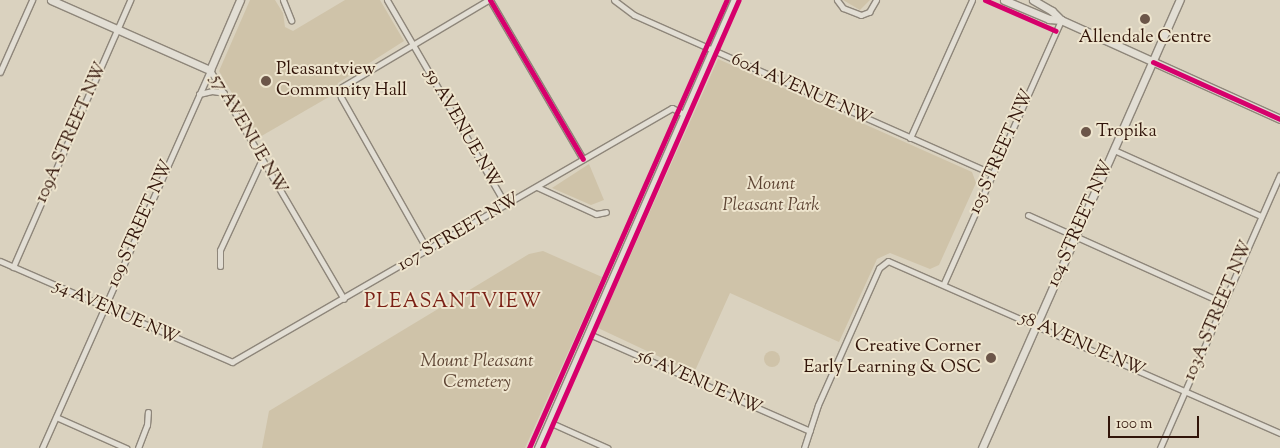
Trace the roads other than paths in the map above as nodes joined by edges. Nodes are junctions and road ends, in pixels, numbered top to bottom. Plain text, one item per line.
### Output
1 (32, 0) edge
2 (51, 0) edge
3 (130, 0) edge
4 (240, 0) edge
5 (283, 0) edge
6 (387, 0) edge
7 (489, 0) edge
8 (614, 0) edge
9 (734, 0) edge
10 (837, 0) edge
11 (876, 0) edge
12 (972, 0) edge
13 (1004, 0) edge
14 (1033, 0) edge
15 (1180, 0) edge
16 (291, 20) dead end
17 (1061, 20) junction
18 (118, 29) junction
19 (413, 44) junction
20 (712, 50) junction
21 (1153, 62) junction
22 (210, 70) junction
23 (0, 72) edge
24 (224, 93) junction
25 (199, 94) junction
26 (684, 114) junction
27 (1280, 119) edge
28 (910, 138) junction
29 (1114, 150) junction
30 (262, 159) junction
31 (583, 159) junction
32 (992, 174) junction
33 (1280, 175) edge
34 (537, 187) junction
35 (506, 205) junction
36 (606, 212) dead end
37 (1028, 216) dead end
38 (1261, 216) junction
39 (1075, 237) junction
40 (428, 251) junction
41 (0, 261) edge
42 (13, 266) junction
43 (220, 266) dead end
44 (944, 283) junction
45 (344, 299) junction
46 (1224, 303) junction
47 (104, 308) junction
48 (1036, 324) junction
49 (589, 334) junction
50 (232, 362) joint
51 (1185, 390) junction
52 (148, 412) dead end
53 (56, 417) junction
54 (549, 422) junction
55 (810, 432) junction
56 (1280, 433) edge
57 (42, 448) edge
58 (126, 448) edge
59 (138, 448) edge
60 (538, 448) edge
61 (607, 448) edge
62 (804, 448) edge
63 (982, 448) edge
64 (1160, 448) edge

1 - 23 street
2 - 18 street, 57 AVENUE NW
3 - 18 street, 109A STREET NW
4 - 22 street, 109 STREET NW
5 - 16 street
6 - 19 street, 59 AVENUE NW
7 - 19 street
7 - 31 street
8 - 20 street, 60A AVENUE NW
9 - 20 street
10 - 11 street
12 - 28 street
13 - 17 street
14 - 17 street
15 - 21 street, 104 STREET NW
17 - 21 street
17 - 32 street, 105 STREET NW
18 - 22 street, 57 AVENUE NW
18 - 42 street, 109A STREET NW
19 - 35 street, 59 AVENUE NW
19 - 40 street
20 - 26 street
20 - 28 street, 60A AVENUE NW
21 - 27 street
21 - 29 street, 104 STREET NW
22 - 24 street, 57 AVENUE NW
22 - 25 street, 109 STREET NW
24 - 25 street
24 - 30 street, 57 AVENUE NW
25 - 47 street, 109 STREET NW
26 - 31 street, 107 STREET NW
26 - 49 street
28 - 32 street, 60A AVENUE NW
29 - 38 street
29 - 39 street, 104 STREET NW
30 - 43 street
30 - 45 street, 57 AVENUE NW
31 - 34 street, 107 STREET NW
32 - 44 street, 105 STREET NW
33 - 38 street, 103A STREET NW
34 - 35 street, 107 STREET NW
34 - 36 street
35 - 40 street, 107 STREET NW
37 - 39 street
38 - 46 street, 103A STREET NW
39 - 46 street
39 - 48 street, 104 STREET NW
40 - 45 street, 107 STREET NW
41 - 42 street, 54 AVENUE NW
42 - 47 street, 54 AVENUE NW
44 - 48 street, 58 AVENUE NW
44 - 55 street, 58 AVENUE NW
45 - 50 street, 107 STREET NW
46 - 51 street, 103A STREET NW
47 - 50 street, 54 AVENUE NW
47 - 53 street, 109 STREET NW
48 - 51 street, 58 AVENUE NW
48 - 63 street, 104 STREET NW
49 - 54 street
49 - 55 street, 56 AVENUE NW
51 - 56 street, 58 AVENUE NW
51 - 64 street, 103A STREET NW
52 - 59 street
53 - 57 street, 109 STREET NW
53 - 58 street
54 - 60 street
54 - 61 street
55 - 62 street

